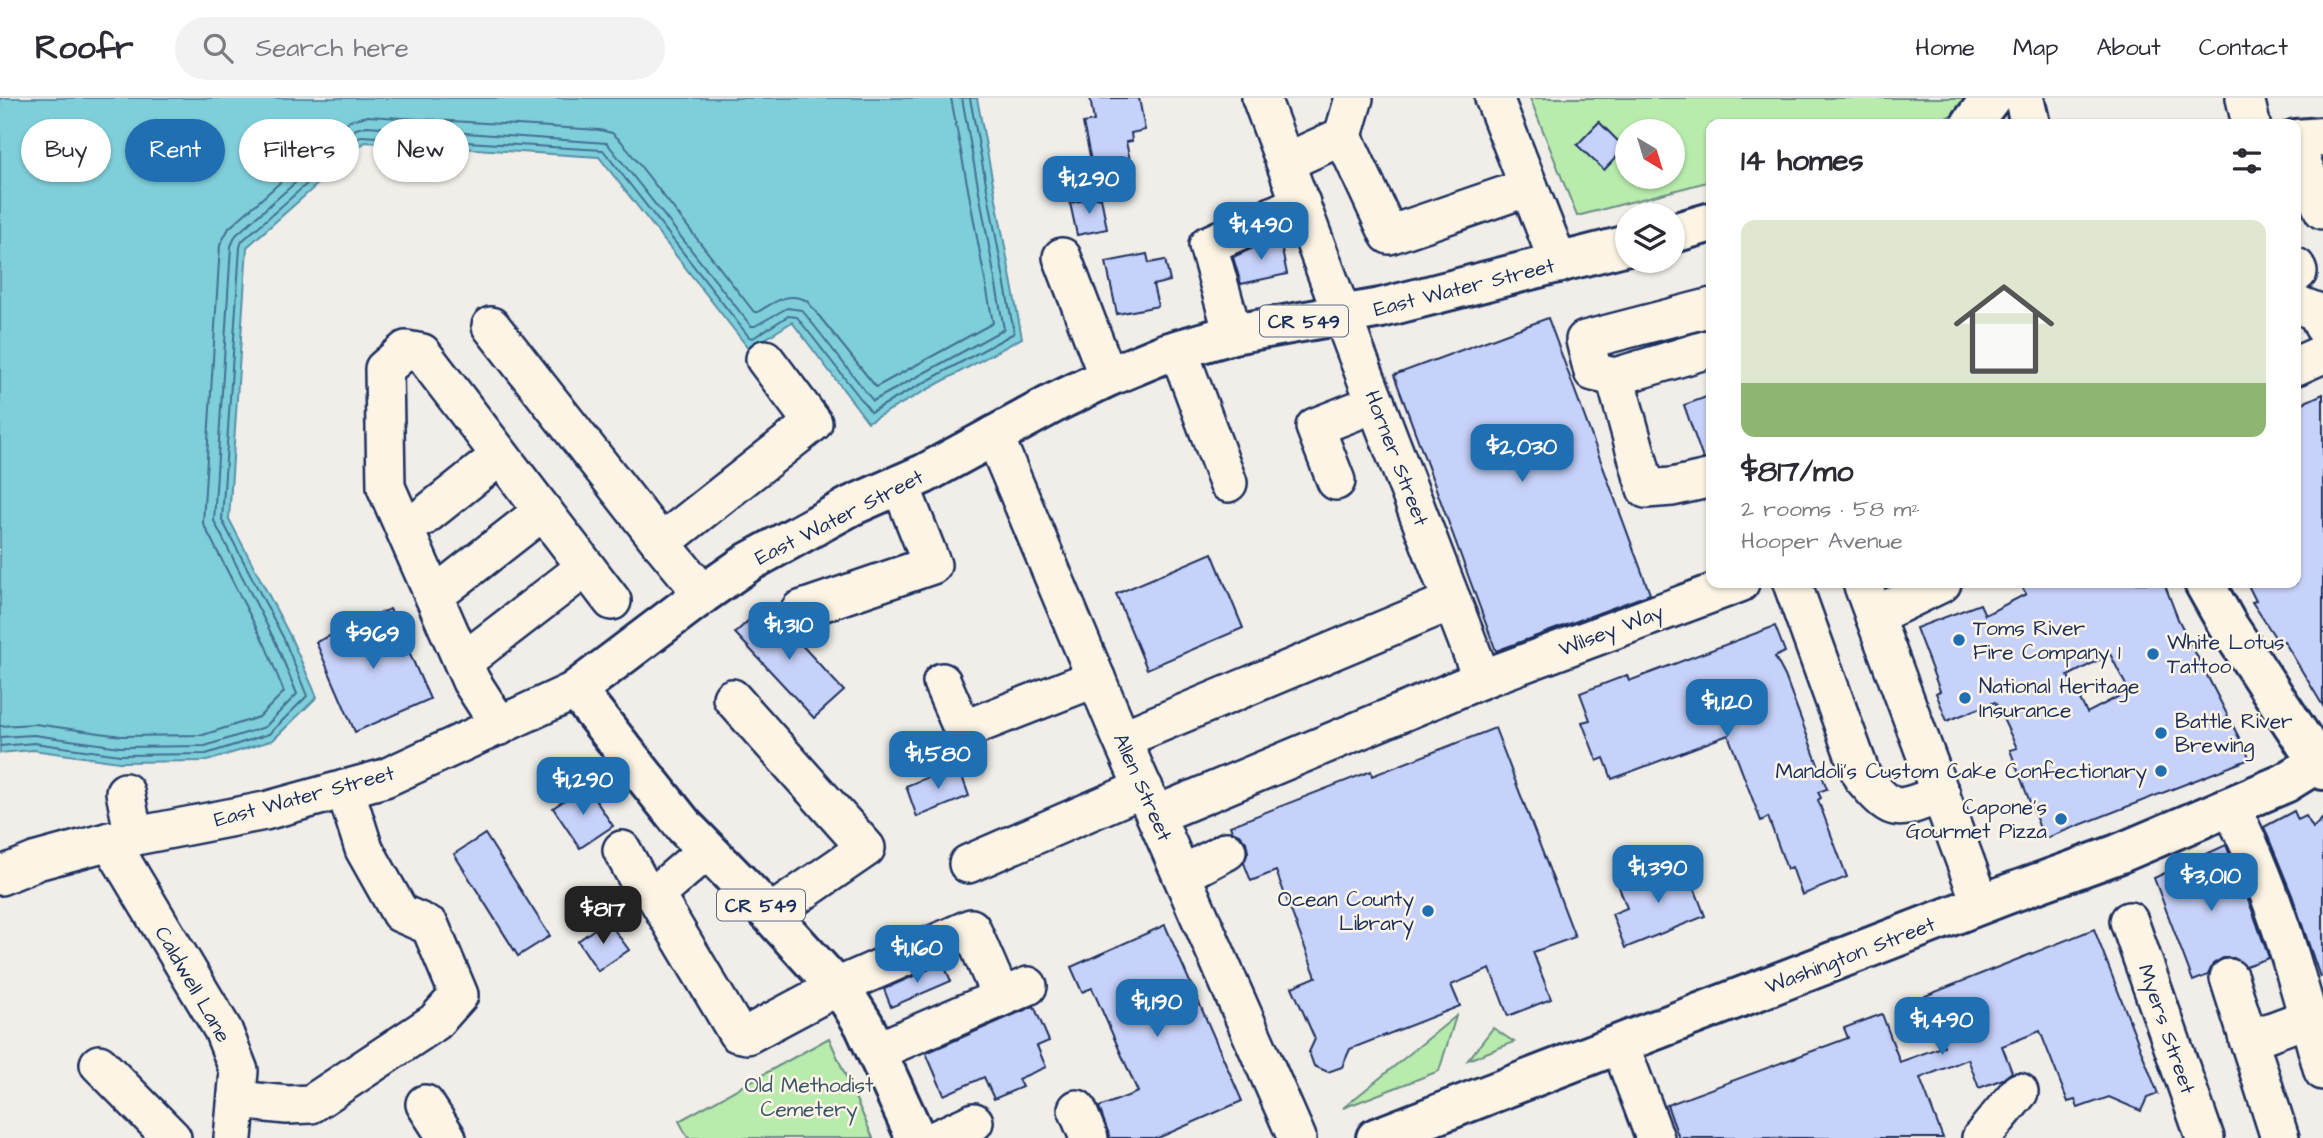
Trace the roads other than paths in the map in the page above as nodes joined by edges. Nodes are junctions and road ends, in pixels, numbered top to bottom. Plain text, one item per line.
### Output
1 (1262, 98) edge
2 (1293, 98) edge
3 (1354, 98) edge
4 (1494, 98) edge
5 (1991, 98) edge
6 (2024, 98) edge
7 (2245, 98) edge
8 (1975, 119) edge
9 (2029, 119) edge
10 (2250, 119) edge
11 (1343, 135) junction
12 (2323, 137) edge
13 (2301, 139) edge
14 (1282, 153) junction
15 (2301, 160) edge
16 (1529, 187) junction
17 (1301, 203) junction
18 (2323, 210) edge
19 (1706, 224) edge
20 (1685, 230) edge
21 (1615, 249) edge
22 (1062, 257) dead end
23 (1559, 264) junction
24 (2301, 287) edge
25 (1706, 309) edge
26 (1342, 314) junction
27 (491, 326) dead end
28 (2323, 326) edge
29 (1233, 334) junction
30 (1178, 349) junction
31 (1706, 350) edge
32 (2323, 354) edge
33 (765, 359) dead end
34 (2301, 364) edge
35 (1108, 377) junction
36 (1615, 377) junction
37 (1393, 422) junction
38 (994, 435) junction
39 (500, 456) junction
40 (1706, 479) edge
41 (1336, 481) dead end
42 (1228, 483) dead end
43 (900, 484) junction
44 (543, 511) junction
45 (422, 518) dead end
46 (662, 543) junction
47 (586, 567) junction
48 (1727, 588) edge
49 (1794, 588) edge
50 (1919, 588) edge
51 (2207, 588) edge
52 (703, 594) junction
53 (434, 596) junction
54 (1868, 599) edge
55 (612, 601) dead end
56 (1452, 601) junction
57 (800, 610) dead end
58 (463, 662) junction
59 (1096, 678) junction
60 (1482, 679) junction
61 (942, 682) dead end
62 (576, 690) junction
63 (732, 698) dead end
64 (500, 726) junction
65 (1115, 737) junction
66 (2321, 766) edge
67 (345, 789) junction
68 (125, 792) dead end
69 (1941, 794) junction
70 (1150, 802) junction
71 (2230, 806) junction
72 (122, 839) junction
73 (622, 850) dead end
74 (707, 850) junction
75 (1227, 851) dead end
76 (968, 864) dead end
77 (1182, 875) junction
78 (0, 876) edge
79 (654, 895) junction
80 (1981, 904) junction
81 (770, 914) junction
82 (2129, 921) dead end
83 (2311, 977) edge
84 (2229, 978) dead end
85 (837, 986) junction
86 (2308, 1018) junction
87 (2248, 1040) junction
88 (1620, 1045) junction
89 (877, 1051) junction
90 (99, 1064) dead end
91 (2323, 1071) edge
92 (2019, 1093) dead end
93 (237, 1100) junction
94 (425, 1104) dead end
95 (974, 1122) dead end
96 (172, 1138) edge
97 (234, 1138) edge
98 (447, 1138) edge
99 (916, 1138) edge
100 (939, 1138) edge
101 (1297, 1138) edge
102 (1376, 1138) edge
103 (1655, 1138) edge
104 (1981, 1138) edge
105 (2205, 1138) edge
106 (2280, 1138) edge

1 - 14 street, Horner Street
2 - 14 street
3 - 11 street
4 - 16 street
5 - 8 main road
6 - 9 main road
7 - 10 street
11 - 14 street
11 - 16 street
12 - 13 main road
14 - 17 street, Horner Street
15 - 18 street
16 - 23 street
17 - 26 street, Horner Street
17 - 29 street
19 - 20 main road
21 - 23 main road, East Water Street / CR 549
22 - 35 street
23 - 26 main road, East Water Street / CR 549
24 - 28 street
25 - 36 street
26 - 29 main road, East Water Street / CR 549
26 - 37 street, Horner Street
27 - 46 street
29 - 30 main road, East Water Street / CR 549
30 - 35 main road, East Water Street / CR 549
30 - 42 street
31 - 36 street
32 - 34 street
33 - 46 street
35 - 38 main road, East Water Street / CR 549
36 - 40 street
37 - 41 street
37 - 56 street, Horner Street
38 - 43 main road, East Water Street / CR 549
38 - 59 street, Allen Street
39 - 44 street
39 - 45 street
39 - 53 street
43 - 52 main road, East Water Street / CR 549
43 - 57 street
44 - 47 street
44 - 53 street
46 - 52 street
47 - 55 street
47 - 58 street
48 - 60 street, Wilsey Way
49 - 69 street
50 - 54 street
51 - 66 main road
52 - 62 main road, East Water Street / CR 549
53 - 58 street
54 - 69 street
56 - 60 street, Horner Street
56 - 65 street
58 - 64 street
59 - 61 street
59 - 65 street, Allen Street
60 - 70 street, Wilsey Way
62 - 64 street, East Water Street
62 - 74 main road, CR 549
63 - 81 street
64 - 67 street, East Water Street
65 - 70 street, Allen Street
66 - 71 main road, Washington Street
67 - 72 street, East Water Street
67 - 93 street
68 - 72 street, Caldwell Lane
69 - 80 street
70 - 76 street, Wilsey Way
70 - 77 street, Allen Street
71 - 80 main road, Washington Street
71 - 83 street
72 - 78 street, East Water Street
72 - 93 street, Caldwell Lane
73 - 79 street
74 - 79 street
74 - 81 main road, CR 549
75 - 77 street
77 - 101 street, Allen Street
79 - 85 street
80 - 88 main road, Washington Street
81 - 85 main road, CR 549
82 - 105 street, Myers Street
83 - 86 street
84 - 87 street
85 - 89 main road, CR 549
85 - 89 street
86 - 87 street
86 - 91 street
87 - 106 street
88 - 102 main road, Washington Street
88 - 103 street
89 - 99 main road, CR 549
90 - 96 street
92 - 104 street
93 - 97 street, Caldwell Lane
94 - 98 street
95 - 100 street

